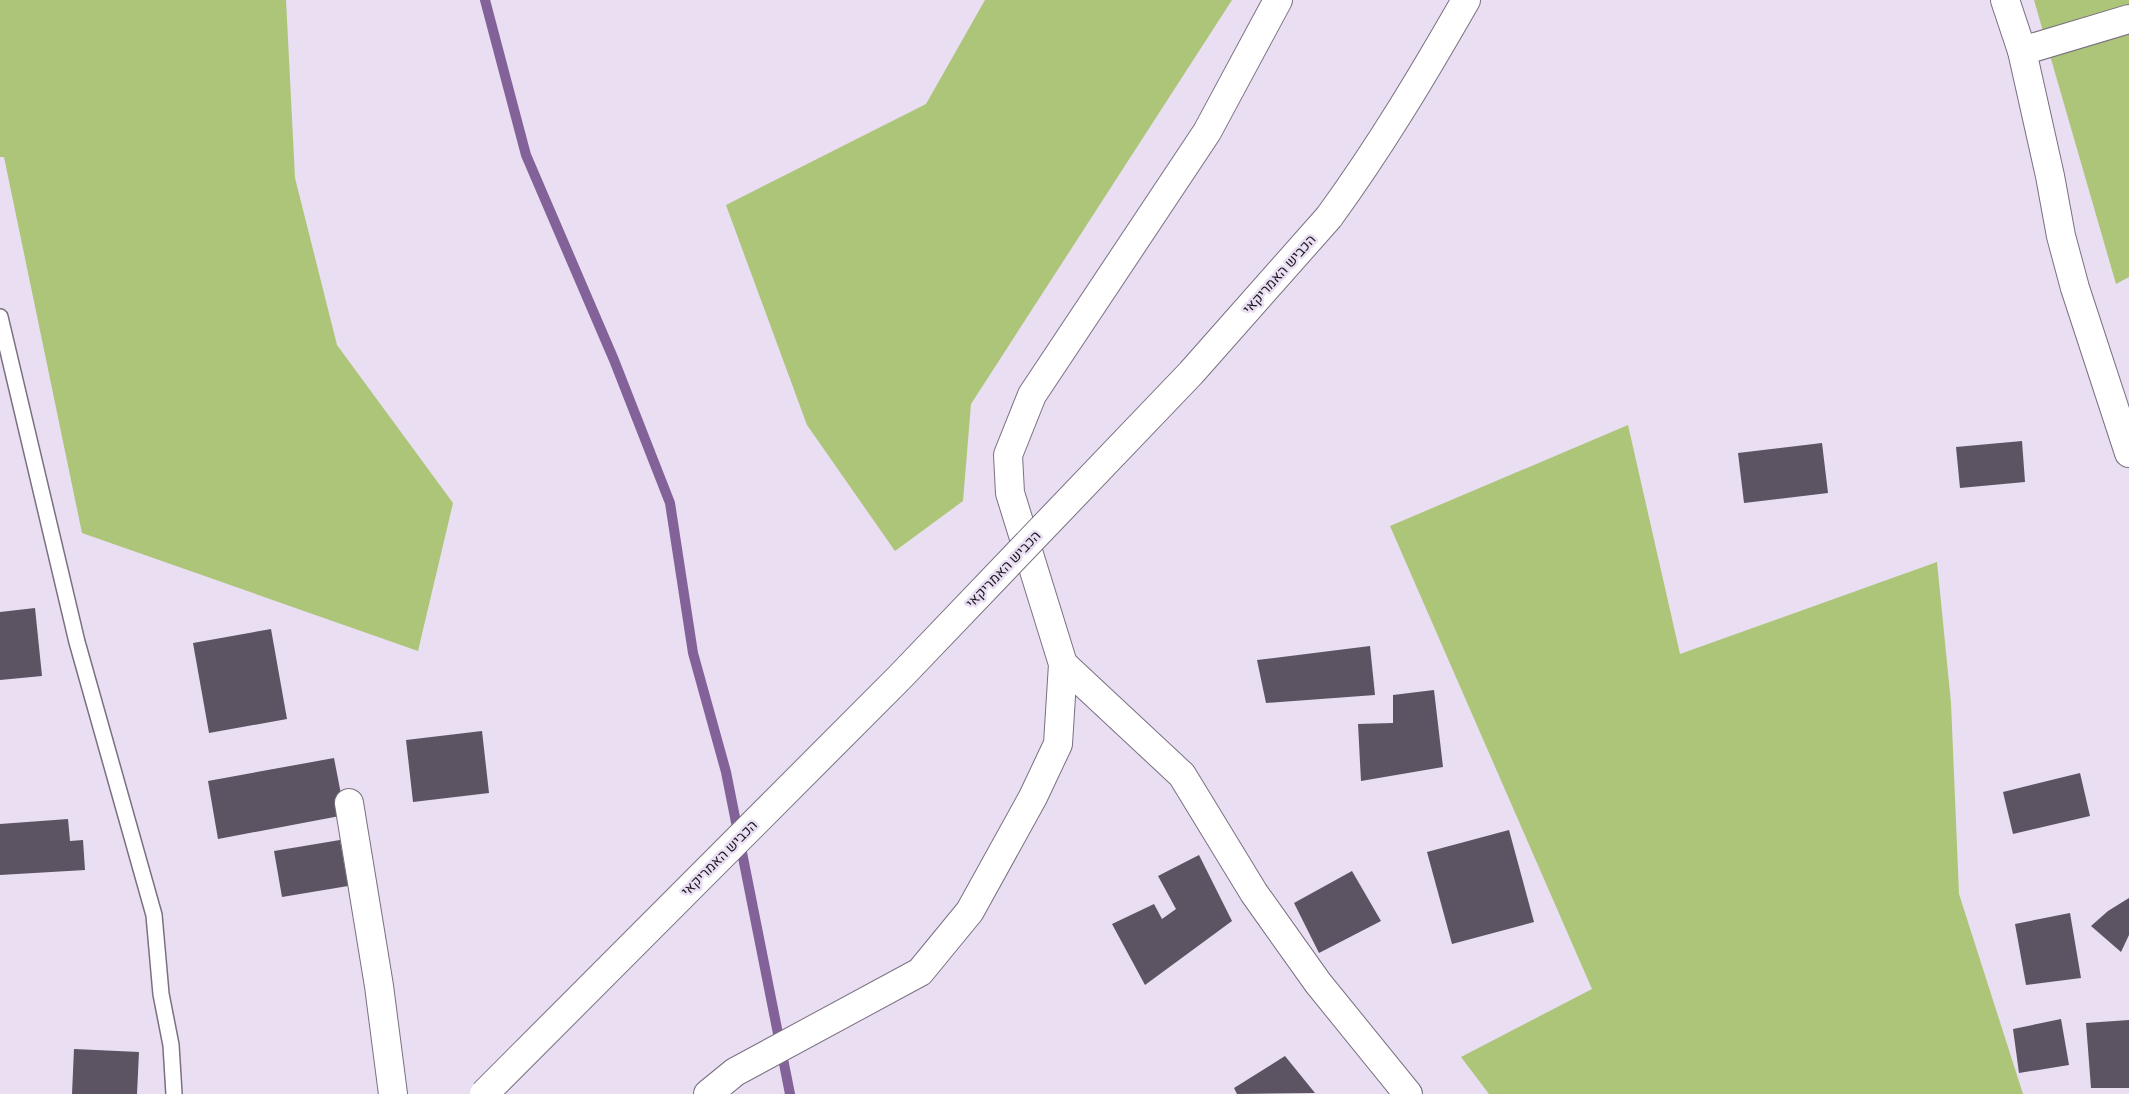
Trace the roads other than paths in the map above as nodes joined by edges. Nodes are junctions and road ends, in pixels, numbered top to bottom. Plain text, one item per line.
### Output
1 (1278, 0) edge
2 (1466, 0) edge
3 (2005, 0) edge
4 (2129, 19) edge
5 (2022, 50) junction
6 (0, 317) edge
7 (2129, 453) edge
8 (1063, 664) junction
9 (349, 804) dead end
10 (174, 1094) edge
11 (393, 1094) edge
12 (484, 1094) edge
13 (708, 1094) edge
14 (1408, 1094) edge

1 - 8 street
2 - 12 street, הכביש האמריקאי, bridge
3 - 5 street
4 - 5 street
5 - 7 street
6 - 10 lane
8 - 13 street
8 - 14 street
9 - 11 street

